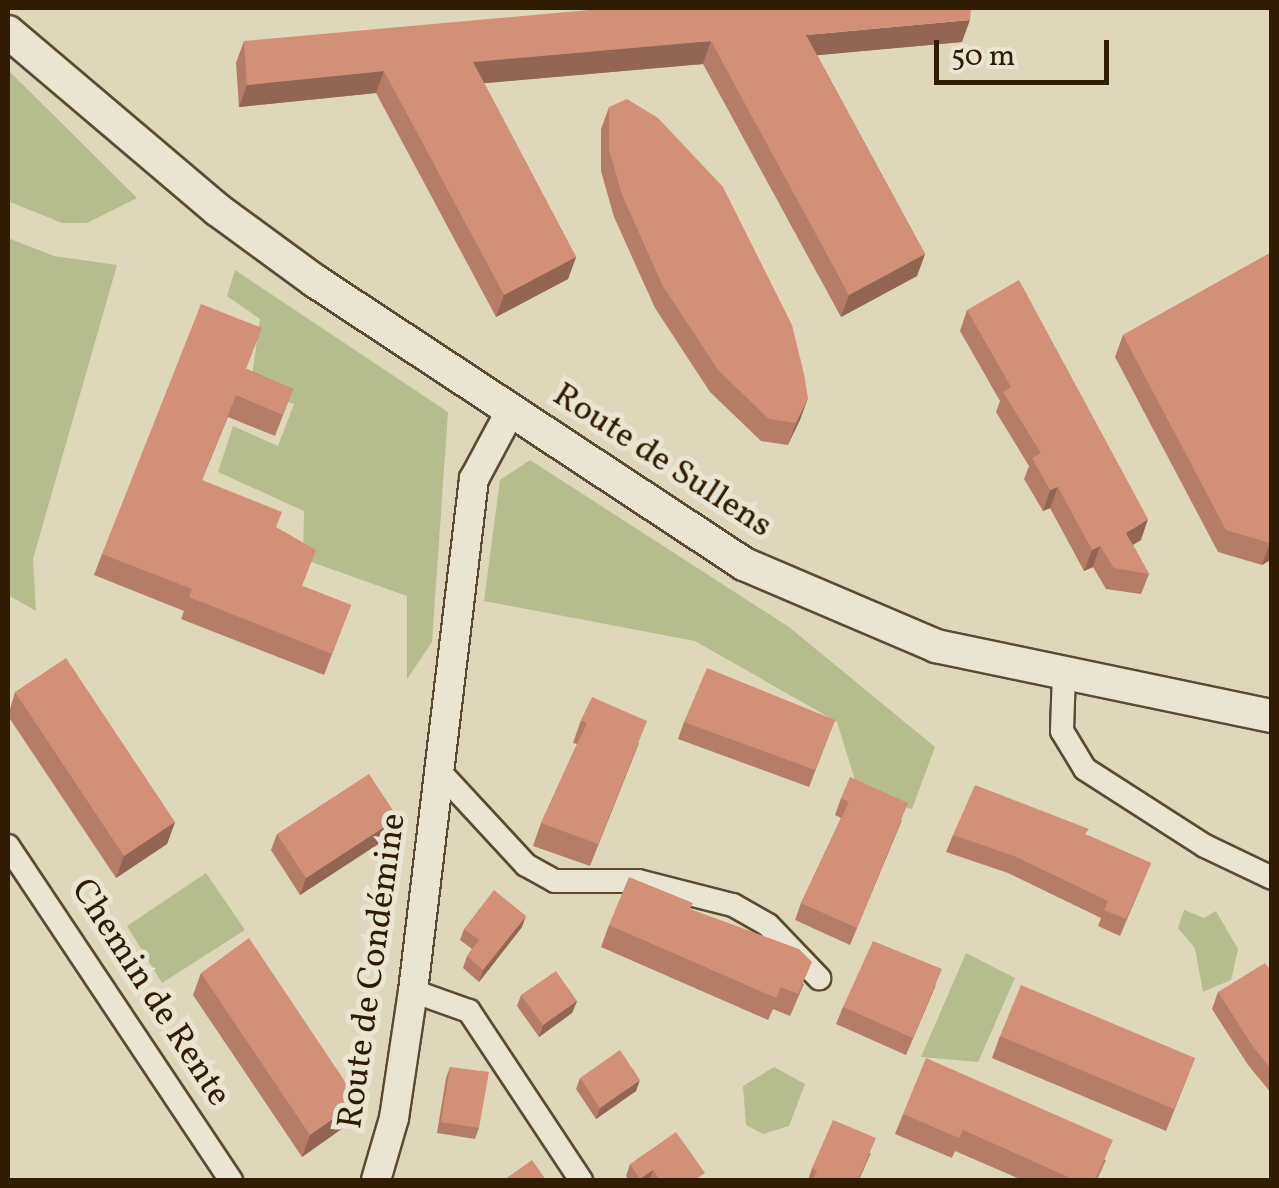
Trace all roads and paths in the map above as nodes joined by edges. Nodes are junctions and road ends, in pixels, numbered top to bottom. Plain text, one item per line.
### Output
1 (8, 32) edge
2 (511, 410) junction
3 (1064, 673) junction
4 (1272, 716) edge
5 (439, 771) junction
6 (8, 846) edge
7 (1272, 878) edge
8 (819, 978) dead end
9 (413, 991) junction
10 (231, 1180) edge
11 (376, 1180) edge
12 (581, 1180) edge

1 - 2 main road, Route de Sullens
2 - 3 main road, Route de Sullens
2 - 5 street, Route de Condémine
3 - 4 main road, Route de Sullens
3 - 7 street
5 - 8 street, Route de Condémine
5 - 9 street, Route de Condémine
6 - 10 street, Chemin de Rente
9 - 11 street, Route de Condémine
9 - 12 street

